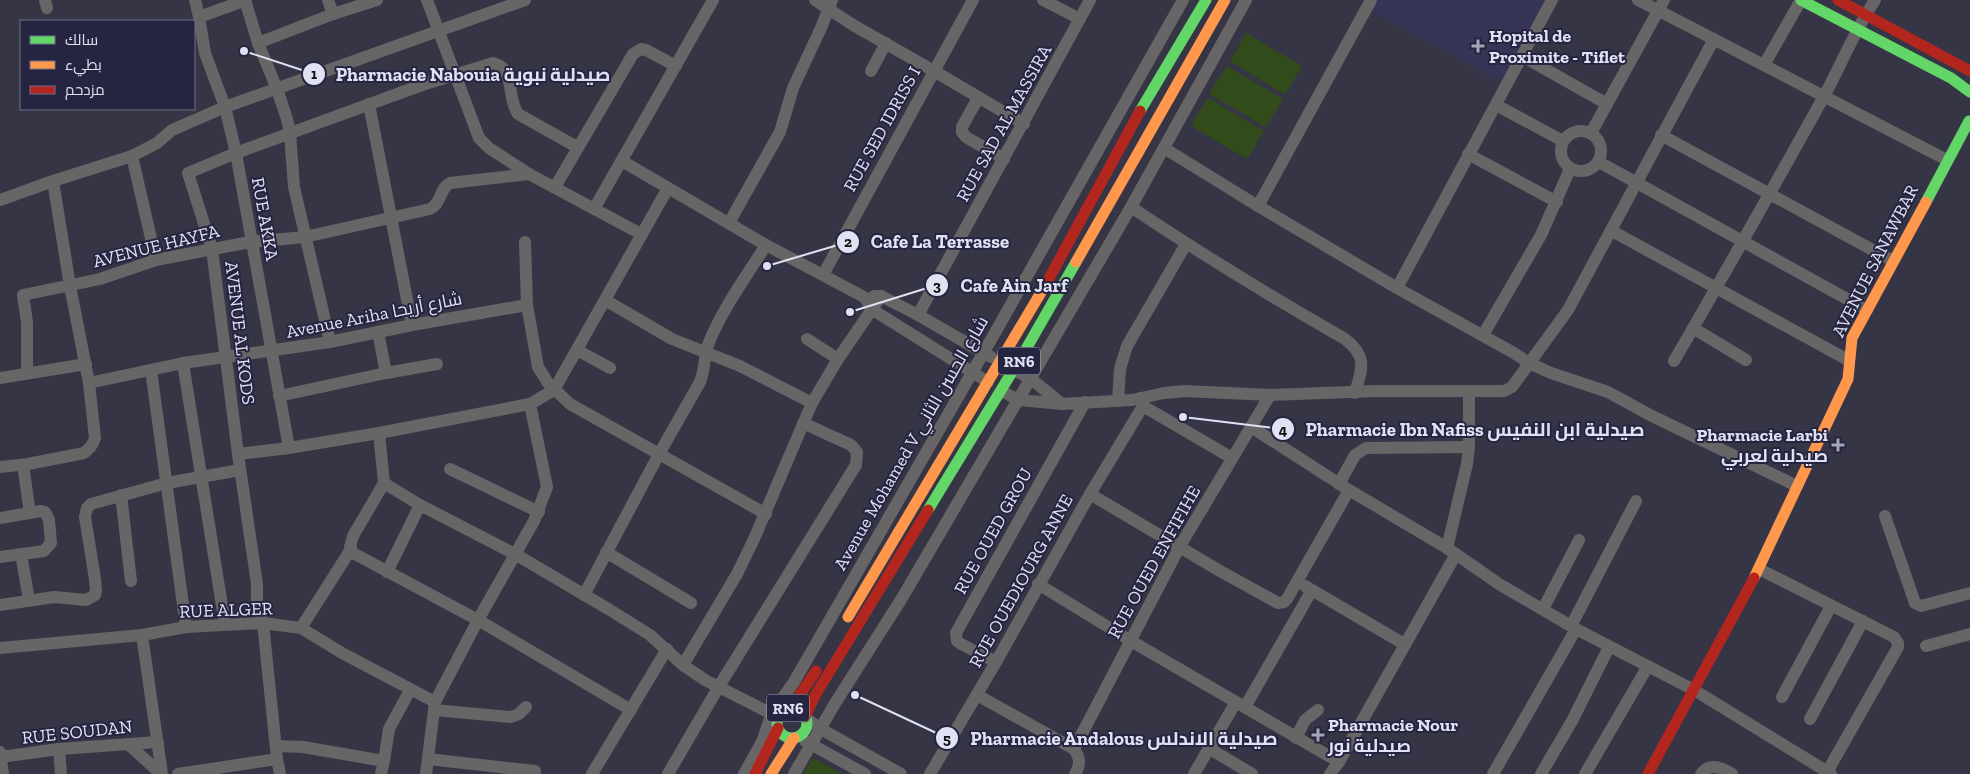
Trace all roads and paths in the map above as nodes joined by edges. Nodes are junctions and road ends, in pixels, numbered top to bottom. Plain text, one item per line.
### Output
1 (194, 0) edge
2 (246, 0) edge
3 (328, 0) edge
4 (377, 0) edge
5 (427, 0) edge
6 (525, 0) edge
7 (713, 0) edge
8 (815, 0) edge
9 (973, 0) edge
10 (1043, 0) edge
11 (1090, 0) edge
12 (1183, 0) edge
13 (1206, 0) edge
14 (1226, 0) edge
15 (1246, 0) edge
16 (1371, 0) edge
17 (1552, 0) edge
18 (1638, 0) edge
19 (1801, 0) edge
20 (1838, 0) edge
21 (1875, 0) edge
22 (830, 4) edge
23 (1661, 5) edge
24 (333, 14) junction
25 (1866, 14) junction
26 (199, 17) junction
27 (1080, 19) junction
28 (1857, 29) junction
29 (438, 31) junction
30 (1714, 39) junction
31 (258, 43) junction
32 (886, 43) junction
33 (1522, 56) junction
34 (1764, 64) junction
35 (676, 66) junction
36 (871, 71) dead end
37 (934, 71) junction
38 (1970, 71) edge
39 (454, 74) junction
40 (277, 89) junction
41 (1970, 92) edge
42 (1824, 97) junction
43 (978, 98) junction
44 (369, 104) junction
45 (1496, 104) junction
46 (1607, 104) junction
47 (225, 107) junction
48 (1970, 120) edge
49 (1024, 124) junction
50 (290, 133) junction
51 (1591, 133) junction
52 (1661, 135) junction
53 (1970, 136) edge
54 (1563, 141) junction
55 (1957, 143) junction
56 (577, 147) junction
57 (1164, 148) junction
58 (236, 153) junction
59 (1468, 154) junction
60 (132, 156) junction
61 (1004, 159) junction
62 (1947, 160) junction
63 (622, 161) junction
64 (1599, 162) junction
65 (1570, 169) junction
66 (529, 174) junction
67 (53, 181) junction
68 (1637, 182) junction
69 (555, 187) junction
70 (668, 188) junction
71 (1770, 194) junction
72 (0, 200) edge
73 (1557, 202) junction
74 (1258, 206) junction
75 (1131, 207) junction
76 (594, 209) junction
77 (390, 218) junction
78 (729, 223) junction
79 (1612, 231) junction
80 (642, 234) junction
81 (305, 237) junction
82 (1744, 240) junction
83 (250, 242) junction
84 (525, 242) dead end
85 (766, 244) junction
86 (1186, 244) junction
87 (212, 249) junction
88 (156, 260) junction
89 (1893, 261) junction
90 (823, 275) junction
91 (70, 286) junction
92 (1397, 288) junction
93 (1717, 288) junction
94 (881, 296) junction
95 (864, 297) junction
96 (605, 300) junction
97 (527, 304) junction
98 (872, 310) junction
99 (1867, 310) junction
100 (918, 315) junction
101 (412, 325) junction
102 (1693, 328) junction
103 (378, 332) junction
104 (1483, 335) junction
105 (807, 339) dead end
106 (330, 342) junction
107 (577, 350) junction
108 (272, 352) junction
109 (706, 352) junction
110 (984, 353) junction
111 (226, 356) junction
112 (838, 359) junction
113 (1746, 360) dead end
114 (1848, 360) junction
115 (1674, 361) dead end
116 (1000, 362) junction
117 (1529, 363) junction
118 (86, 364) junction
119 (184, 364) junction
120 (437, 364) dead end
121 (610, 368) dead end
122 (151, 370) junction
123 (1014, 370) junction
124 (972, 372) junction
125 (27, 373) junction
126 (386, 373) junction
127 (0, 378) edge
128 (1030, 379) junction
129 (988, 382) junction
130 (89, 383) junction
131 (554, 390) junction
132 (1001, 391) junction
133 (1469, 391) junction
134 (1355, 393) junction
135 (1270, 395) junction
136 (280, 396) junction
137 (1019, 400) junction
138 (1118, 401) junction
139 (812, 402) junction
140 (1085, 402) junction
141 (1142, 402) junction
142 (530, 404) junction
143 (1062, 404) junction
144 (803, 423) junction
145 (1251, 427) junction
146 (379, 433) junction
147 (1470, 447) junction
148 (289, 448) junction
149 (238, 454) junction
150 (659, 454) junction
151 (1232, 458) junction
152 (23, 465) junction
153 (0, 467) edge
154 (450, 469) dead end
155 (240, 470) junction
156 (202, 478) junction
157 (167, 483) junction
158 (384, 483) junction
159 (1797, 486) junction
160 (1344, 487) junction
161 (1090, 494) junction
162 (121, 495) junction
163 (1636, 501) dead end
164 (420, 505) junction
165 (539, 512) junction
166 (30, 513) junction
167 (766, 514) junction
168 (1885, 516) dead end
169 (0, 518) edge
170 (1579, 540) dead end
171 (1180, 546) junction
172 (350, 549) junction
173 (1451, 551) junction
174 (606, 552) junction
175 (21, 554) junction
176 (515, 554) junction
177 (0, 557) edge
178 (1759, 569) junction
179 (388, 572) junction
180 (131, 581) dead end
181 (1297, 581) junction
182 (1038, 584) junction
183 (1312, 590) junction
184 (1970, 593) edge
185 (584, 595) junction
186 (29, 600) junction
187 (691, 603) dead end
188 (0, 605) edge
189 (1831, 606) junction
190 (1543, 609) junction
191 (478, 620) junction
192 (1863, 622) junction
193 (263, 623) junction
194 (225, 624) junction
195 (186, 628) junction
196 (301, 628) junction
197 (841, 628) dead end
198 (1574, 628) junction
199 (1970, 634) edge
200 (142, 635) junction
201 (1131, 641) junction
202 (1404, 644) junction
203 (1609, 646) junction
204 (1926, 646) dead end
205 (0, 648) edge
206 (667, 649) junction
207 (821, 662) dead end
208 (996, 662) junction
209 (683, 665) junction
210 (1648, 666) junction
211 (718, 688) junction
212 (410, 690) junction
213 (1694, 690) junction
214 (977, 695) junction
215 (1782, 697) dead end
216 (1241, 704) junction
217 (435, 706) junction
218 (526, 707) dead end
219 (791, 708) junction
220 (631, 710) junction
221 (1318, 710) dead end
222 (806, 717) junction
223 (1810, 719) dead end
224 (776, 720) junction
225 (821, 729) junction
226 (795, 737) junction
227 (1296, 738) junction
228 (158, 742) junction
229 (128, 744) junction
230 (812, 744) junction
231 (59, 749) junction
232 (1074, 749) junction
233 (1210, 749) junction
234 (277, 753) junction
235 (0, 756) edge
236 (428, 759) junction
237 (1339, 762) junction
238 (383, 768) edge
239 (535, 771) dead end
240 (1828, 773) edge
241 (3, 774) edge
242 (61, 774) edge
243 (161, 774) edge
244 (178, 774) edge
245 (280, 774) edge
246 (426, 774) edge
247 (592, 774) edge
248 (668, 774) edge
249 (744, 774) edge
250 (755, 774) edge
251 (771, 774) edge
252 (794, 774) edge
253 (865, 774) edge
254 (901, 774) edge
255 (930, 774) edge
256 (1075, 774) edge
257 (1194, 774) edge
258 (1252, 774) edge
259 (1330, 774) edge
260 (1493, 774) edge
261 (1541, 774) edge
262 (1585, 774) edge
263 (1648, 774) edge
264 (1701, 774) edge
265 (1732, 774) edge

1 - 26 street, RUE AKKA
2 - 26 street
2 - 31 street
3 - 24 street
4 - 24 street
5 - 29 street
6 - 29 street
7 - 35 street
8 - 22 street
9 - 37 street, RUE SED IDRISS I
10 - 27 street
11 - 27 street, RUE SAD AL MASSIRA
12 - 110 street, Avenue Mohamed V شارع الحسن الثاني
13 - 116 main road, RN6
14 - 123 main road, RN6
15 - 57 street
16 - 74 street
17 - 33 street
18 - 23 street
19 - 28 main road
19 - 34 street
20 - 25 main road
21 - 25 street
22 - 32 street
22 - 78 street
23 - 30 street
23 - 46 street
24 - 31 street
25 - 28 street
25 - 38 main road
26 - 47 street, RUE AKKA
27 - 49 street, RUE SAD AL MASSIRA
28 - 41 main road
28 - 42 street
29 - 39 street
29 - 40 street
30 - 34 street
30 - 52 street
31 - 40 street
32 - 36 street
32 - 37 street
33 - 45 street
33 - 46 street
34 - 42 street
35 - 56 street
35 - 63 street
37 - 43 street
37 - 90 street, RUE SED IDRISS I
39 - 44 street
39 - 56 street
39 - 66 street
40 - 47 street
40 - 50 street
42 - 62 street
42 - 71 street
43 - 49 street
43 - 61 street
44 - 50 street
44 - 77 street
45 - 54 street
45 - 59 street
46 - 51 street
47 - 58 street, RUE AKKA
47 - 60 street
48 - 55 main road, AVENUE SANAWBAR
49 - 61 street, RUE SAD AL MASSIRA
50 - 58 street
50 - 81 street
51 - 54 street
51 - 64 street
52 - 68 street
52 - 71 street
53 - 55 main road
54 - 65 street
55 - 62 main road, AVENUE SANAWBAR
56 - 69 street
57 - 74 street
57 - 75 street
58 - 83 street, RUE AKKA
58 - 87 street, AVENUE AL KODS
59 - 73 street
59 - 92 street
60 - 67 street
60 - 88 street
61 - 100 street, RUE SAD AL MASSIRA
62 - 89 main road, AVENUE SANAWBAR
63 - 70 street
63 - 76 street
64 - 65 street
64 - 68 street
65 - 73 street
66 - 69 street
66 - 77 street, AVENUE HAYFA
67 - 72 street
67 - 91 street
68 - 79 street
68 - 82 street
69 - 76 street
70 - 78 street
70 - 80 street
71 - 82 street
71 - 89 street
73 - 104 street
74 - 92 street
75 - 86 street
75 - 128 street
76 - 80 street
77 - 81 street, AVENUE HAYFA
77 - 101 street
78 - 85 street
79 - 93 street
79 - 117 street
80 - 96 street
81 - 83 street, AVENUE HAYFA
81 - 106 street
82 - 93 street
82 - 99 street
83 - 87 street, AVENUE HAYFA
83 - 108 street, RUE AKKA
84 - 97 street
85 - 90 street
85 - 109 street
86 - 134 street
86 - 138 street
87 - 88 street, AVENUE HAYFA
87 - 111 street, AVENUE AL KODS
88 - 91 street, AVENUE HAYFA
89 - 99 main road, AVENUE SANAWBAR
90 - 95 street
91 - 118 street
91 - 125 street, AVENUE HAYFA
92 - 104 street
93 - 102 street
93 - 114 street
94 - 95 street
94 - 98 street
94 - 100 street
95 - 98 street
96 - 107 street
96 - 109 street
97 - 101 street, Avenue Ariha شارع أريحا
97 - 131 street
98 - 112 street
98 - 124 street
99 - 114 main road, AVENUE SANAWBAR
100 - 110 street
101 - 103 street, Avenue Ariha شارع أريحا
102 - 113 street
102 - 115 street
103 - 106 street, Avenue Ariha شارع أريحا
103 - 126 street
104 - 117 street
105 - 112 street
106 - 108 street, Avenue Ariha شارع أريحا
107 - 121 street
107 - 131 street
108 - 111 street, Avenue Ariha شارع أريحا
108 - 136 street, RUE AKKA
109 - 139 street
109 - 150 street
110 - 116 street
110 - 124 street, Avenue Mohamed V شارع الحسن الثاني
111 - 119 street, Avenue Ariha شارع أريحا
111 - 149 street, AVENUE AL KODS
112 - 139 street
114 - 159 main road, AVENUE SANAWBAR
116 - 129 main road, RN6
117 - 133 street
117 - 159 street
118 - 125 street
118 - 130 street
119 - 122 street, Avenue Ariha شارع أريحا
119 - 156 street
120 - 126 street
122 - 130 street, Avenue Ariha شارع أريحا
122 - 157 street
123 - 128 street
123 - 132 main road, RN6
124 - 129 street
124 - 224 street, Avenue Mohamed V شارع الحسن الثاني
125 - 127 street
126 - 136 street
128 - 137 street
128 - 143 street
129 - 197 main road, RN6
130 - 152 street
131 - 142 street
131 - 150 street
132 - 137 street
132 - 222 main road, RN6
133 - 134 street
133 - 147 street
134 - 135 street
135 - 141 street
135 - 145 street, RUE OUED ENFIFIHE
136 - 148 street, RUE AKKA
137 - 143 street
137 - 225 street
138 - 140 street
138 - 141 street
139 - 144 street
140 - 143 street
140 - 208 street, RUE OUED GROU
141 - 151 street
141 - 161 street, RUE OUEDIOURG ANNE
142 - 146 street
142 - 165 street
144 - 167 street
144 - 211 street
145 - 151 street, RUE OUED ENFIFIHE
145 - 160 street
146 - 148 street
146 - 158 street
147 - 160 street
147 - 173 street
148 - 149 street
149 - 155 street, AVENUE AL KODS
150 - 167 street
150 - 174 street
151 - 171 street, RUE OUED ENFIFIHE
152 - 153 street
152 - 166 street
154 - 165 street
155 - 156 street
155 - 193 street, AVENUE AL KODS
156 - 157 street
156 - 194 street
157 - 162 street
157 - 195 street
158 - 164 street
158 - 172 street
159 - 178 main road, AVENUE SANAWBAR
160 - 173 street
160 - 181 street
161 - 171 street
161 - 182 street, RUE OUEDIOURG ANNE
162 - 180 street
162 - 186 street
163 - 198 street
164 - 176 street
164 - 179 street
165 - 176 street
166 - 169 street
166 - 175 street
167 - 209 street
168 - 184 street
170 - 190 street
171 - 181 street
171 - 201 street, RUE OUED ENFIFIHE
172 - 179 street
172 - 196 street
173 - 190 street
173 - 202 street
174 - 185 street
174 - 187 street
175 - 177 street
175 - 186 street
176 - 185 street
176 - 191 street
178 - 189 street
178 - 213 main road, AVENUE SANAWBAR
179 - 191 street
181 - 183 street
182 - 201 street
182 - 208 street, RUE OUEDIOURG ANNE
183 - 202 street
183 - 216 street
185 - 206 street
186 - 188 street
189 - 192 street
189 - 215 street
190 - 198 street
191 - 217 street
191 - 220 street
192 - 223 street
192 - 240 street
193 - 194 street, RUE ALGER
193 - 196 street, RUE ALGER
193 - 234 street, AVENUE AL KODS
194 - 195 street, RUE ALGER
195 - 200 street, RUE ALGER
196 - 212 street, RUE ALGER
198 - 203 street
198 - 260 street
199 - 204 street
200 - 205 street, RUE ALGER
200 - 228 street
201 - 216 street
201 - 232 street, RUE OUED ENFIFIHE
202 - 237 street
203 - 210 street
203 - 261 street
206 - 209 street
206 - 220 street
207 - 219 main road, RN6
208 - 214 street, RUE OUEDIOURG ANNE
209 - 211 street
210 - 213 street
210 - 262 street
211 - 224 street
211 - 248 street
212 - 217 street, RUE ALGER
212 - 238 street
213 - 240 street
213 - 263 main road, AVENUE SANAWBAR
214 - 232 street
214 - 255 street, RUE OUEDIOURG ANNE
216 - 227 street
216 - 233 street
217 - 218 street
217 - 236 street
219 - 222 main road, RN6
219 - 224 main road, RN6
220 - 247 street
221 - 227 street
222 - 225 street
222 - 226 main road, RN6
224 - 226 main road, RN6
224 - 249 street, Avenue Mohamed V شارع الحسن الثاني
224 - 250 main road, RN6
225 - 230 street
225 - 254 street
226 - 230 street
226 - 251 main road, RN6
227 - 237 street
228 - 229 street, RUE SOUDAN
228 - 243 street
229 - 231 street, RUE SOUDAN
229 - 243 street
230 - 252 street
230 - 253 street
231 - 235 street, RUE SOUDAN
231 - 242 street
232 - 256 street
233 - 257 street
233 - 258 street
234 - 238 street
234 - 244 street
234 - 245 street, AVENUE AL KODS
235 - 241 street
236 - 239 street
236 - 246 street
237 - 259 street
264 - 265 street

